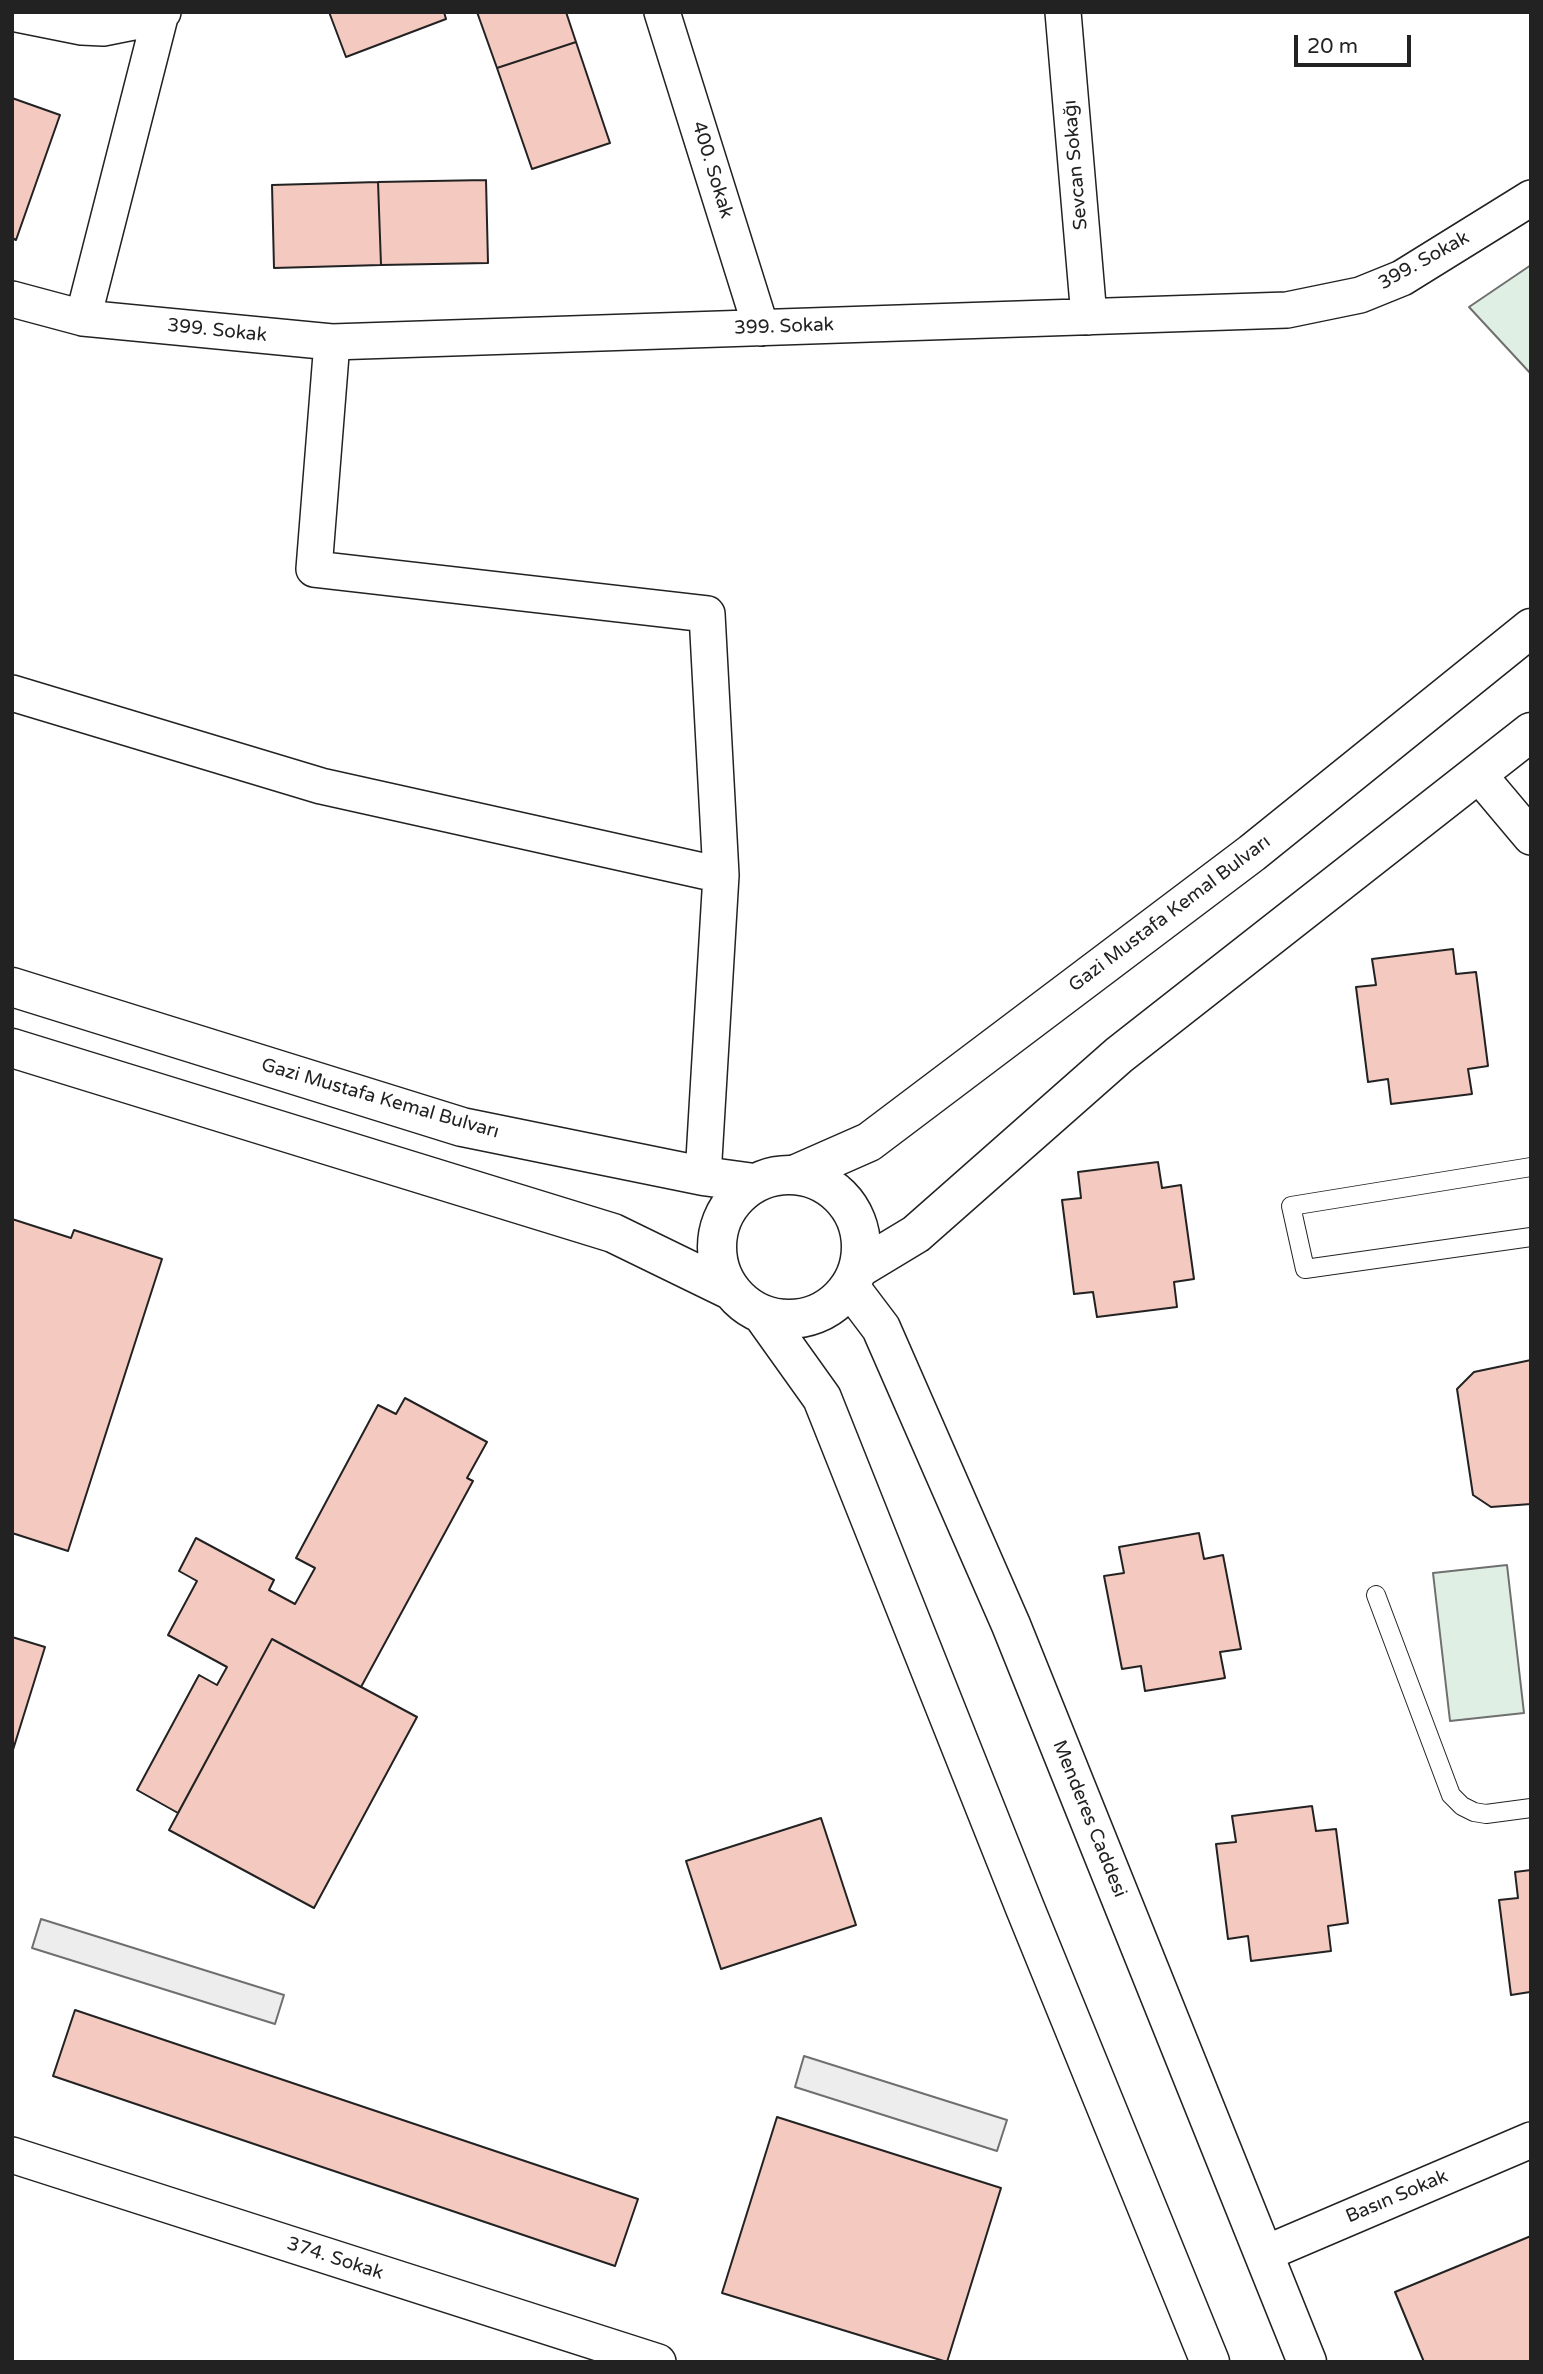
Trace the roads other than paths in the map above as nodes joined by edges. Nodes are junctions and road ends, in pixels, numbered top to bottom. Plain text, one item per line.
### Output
1 (663, 12) edge
2 (1063, 12) edge
3 (12, 13) edge
4 (162, 13) edge
5 (1531, 198) edge
6 (12, 299) edge
7 (1089, 317) junction
8 (83, 318) junction
9 (761, 328) junction
10 (332, 342) junction
11 (1531, 628) edge
12 (12, 693) edge
13 (1531, 732) edge
14 (1478, 774) junction
15 (1531, 837) edge
16 (721, 876) junction
17 (12, 987) edge
18 (12, 1048) edge
19 (1531, 1167) edge
20 (794, 1175) junction
21 (703, 1176) junction
22 (754, 1183) junction
23 (1531, 1237) edge
24 (854, 1278) junction
25 (730, 1290) junction
26 (762, 1314) junction
27 (1376, 1595) dead end
28 (1531, 1808) edge
29 (1531, 2140) edge
30 (12, 2155) edge
31 (1264, 2253) junction
32 (658, 2362) edge
33 (1210, 2362) edge
34 (1307, 2362) edge

1 - 9 street, 400. Sokak
2 - 7 street, Sevcan Sokağı
3 - 4 street
4 - 8 street
5 - 7 street, 399. Sokak
6 - 8 street, 399. Sokak
7 - 9 street, 399. Sokak
8 - 10 street, 399. Sokak
9 - 10 street, 399. Sokak
10 - 16 street
11 - 20 main road, Gazi Mustafa Kemal Bulvarı
12 - 16 street
13 - 14 main road
14 - 15 street
14 - 24 main road
16 - 21 street
17 - 21 main road, Gazi Mustafa Kemal Bulvarı
18 - 25 main road
19 - 23 lane
20 - 22 main road
20 - 24 main road
21 - 22 main road, Gazi Mustafa Kemal Bulvarı
22 - 25 main road
24 - 26 main road
24 - 31 main road, Menderes Caddesi
25 - 26 main road
26 - 33 main road
27 - 28 lane
29 - 31 street, Basın Sokak
30 - 32 street, 374. Sokak
31 - 34 main road, Menderes Caddesi

